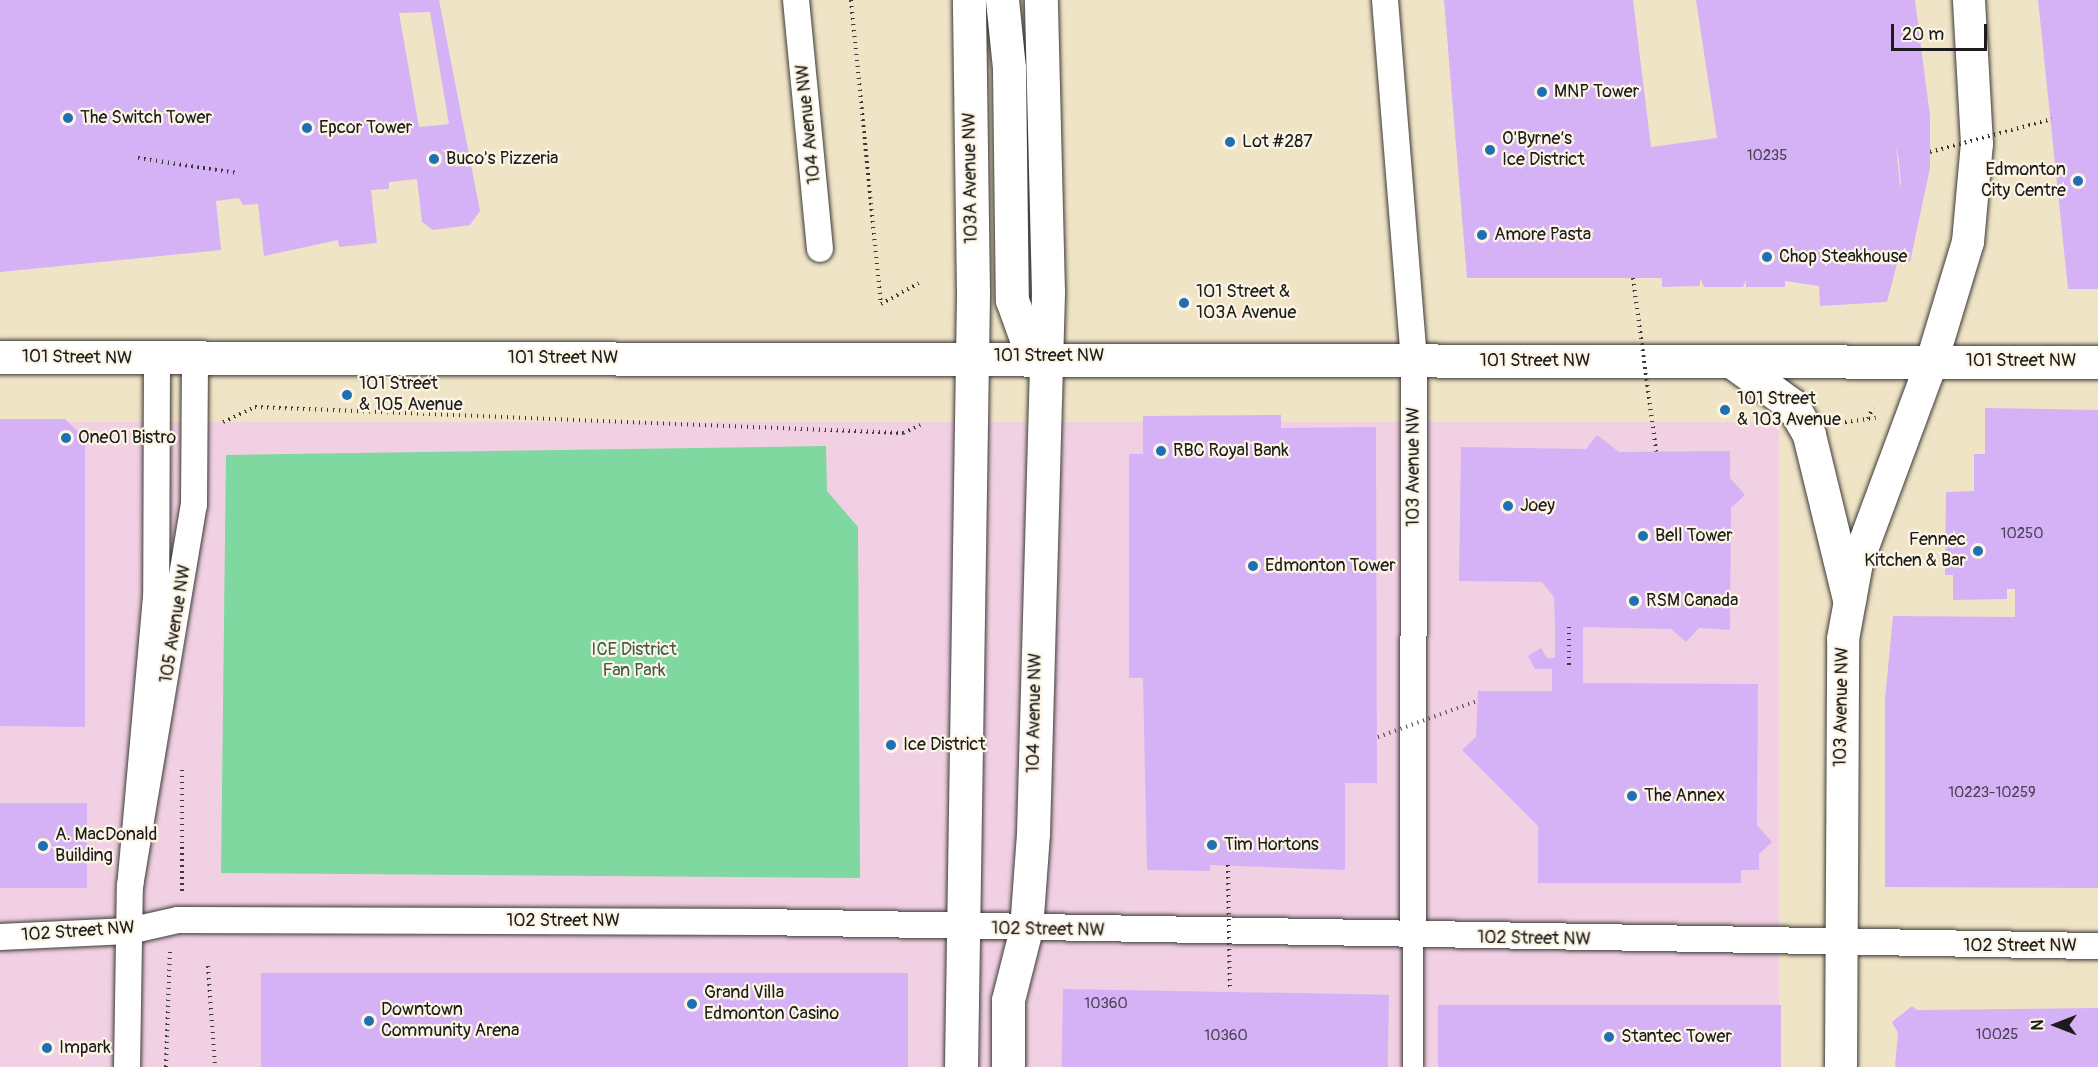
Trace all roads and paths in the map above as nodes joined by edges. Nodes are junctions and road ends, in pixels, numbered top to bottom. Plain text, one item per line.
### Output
1 (796, 0) edge
2 (850, 0) edge
3 (969, 0) edge
4 (1002, 0) edge
5 (1041, 0) edge
6 (1385, 0) edge
7 (1969, 0) edge
8 (2052, 119) dead end
9 (1930, 152) dead end
10 (138, 158) dead end
11 (237, 173) dead end
12 (820, 249) dead end
13 (1633, 278) dead end
14 (919, 283) dead end
15 (971, 356) junction
16 (1046, 356) junction
17 (0, 357) edge
18 (195, 359) junction
19 (157, 360) junction
20 (1414, 361) junction
21 (1731, 361) junction
22 (1932, 361) junction
23 (2098, 362) edge
24 (1873, 408) dead end
25 (1877, 418) dead end
26 (1868, 419) junction
27 (222, 423) dead end
28 (1838, 423) dead end
29 (920, 425) dead end
30 (1656, 451) dead end
31 (1849, 599) junction
32 (1569, 627) dead end
33 (1569, 669) dead end
34 (1477, 701) dead end
35 (1378, 736) dead end
36 (1228, 865) dead end
37 (130, 886) junction
38 (964, 928) junction
39 (1026, 929) junction
40 (129, 931) junction
41 (1413, 936) junction
42 (0, 937) edge
43 (1842, 945) junction
44 (2098, 946) edge
45 (166, 965) dead end
46 (208, 966) dead end
47 (1230, 991) dead end
48 (128, 1067) edge
49 (166, 1067) edge
50 (215, 1067) edge
51 (961, 1067) edge
52 (1008, 1067) edge
53 (1413, 1067) edge
54 (1841, 1067) edge

1 - 12 street, 104 Avenue NW
2 - 14 path
3 - 15 main road, 103A Avenue NW
4 - 16 main road
5 - 16 main road
6 - 20 street, 103 Avenue NW
7 - 22 street, 103 Avenue NW
8 - 9 path, bridge
10 - 11 path, bridge
13 - 30 path, bridge
15 - 16 main road, 101 Street NW
15 - 18 main road, 101 Street NW
15 - 38 main road
16 - 20 main road, 101 Street NW
16 - 39 main road, 104 Avenue NW
17 - 19 main road, 101 Street NW
18 - 19 main road, 101 Street NW
18 - 37 street, 105 Avenue NW
19 - 37 street, 105 Avenue NW
20 - 21 main road, 101 Street NW
20 - 41 street, 103 Avenue NW
21 - 22 main road, 101 Street NW
21 - 31 main road
22 - 23 main road, 101 Street NW
22 - 31 street, 103 Avenue NW
24 - 26 path
25 - 26 path
26 - 28 path
27 - 29 path
31 - 43 street, 103 Avenue NW
32 - 33 path
34 - 35 path, bridge
36 - 47 path, bridge
37 - 40 street, 105 Avenue NW
38 - 39 street, 102 Street NW
38 - 40 street, 102 Street NW
38 - 51 main road
39 - 41 street, 102 Street NW
39 - 52 main road, 104 Avenue NW
40 - 42 street, 102 Street NW
40 - 48 street, 105 Avenue NW
41 - 43 street, 102 Street NW
41 - 53 street
43 - 44 street, 102 Street NW
43 - 54 street, 103 Avenue NW
45 - 49 path
46 - 50 path

